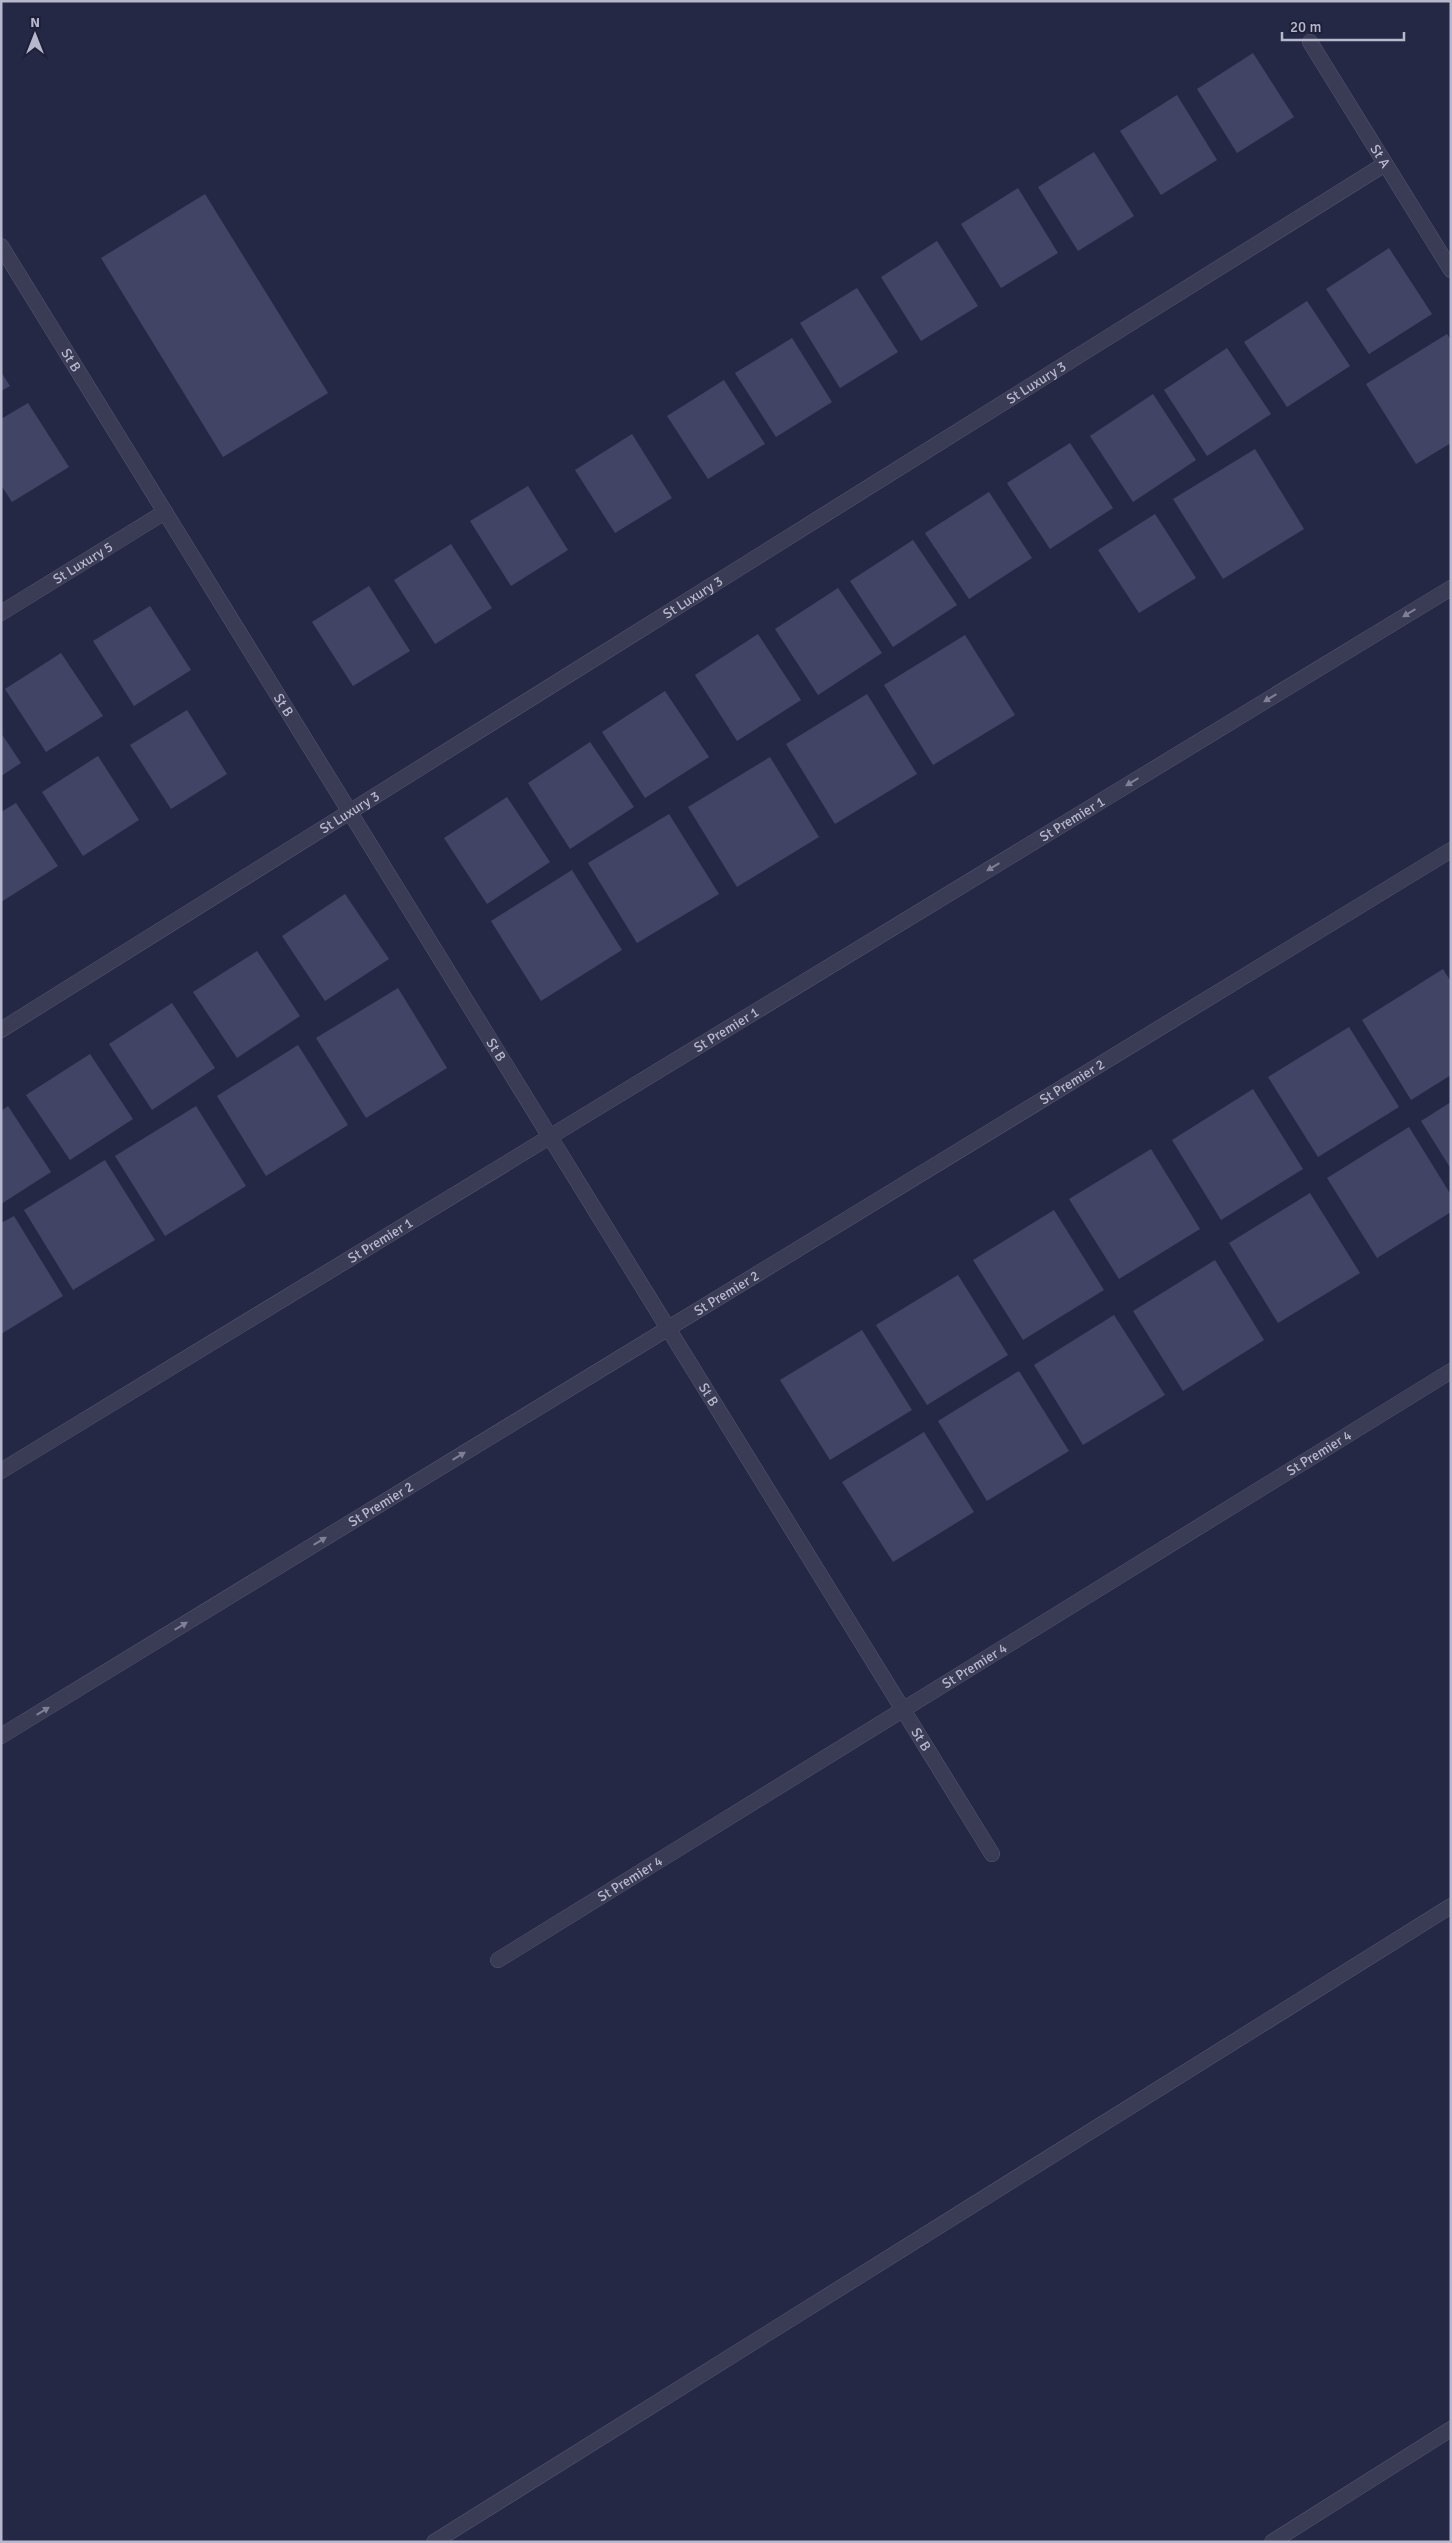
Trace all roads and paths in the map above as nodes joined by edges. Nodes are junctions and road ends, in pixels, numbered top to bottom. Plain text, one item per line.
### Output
1 (1310, 42) dead end
2 (1385, 164) junction
3 (1, 246) edge
4 (1451, 270) edge
5 (165, 512) junction
6 (1451, 588) edge
7 (1, 613) edge
8 (350, 812) junction
9 (1451, 850) edge
10 (1, 1030) edge
11 (550, 1136) junction
12 (669, 1328) junction
13 (1451, 1371) edge
14 (1, 1471) edge
15 (903, 1709) junction
16 (1, 1736) edge
17 (992, 1854) dead end
18 (1451, 1906) edge
19 (498, 1960) dead end
20 (1451, 2429) edge
21 (434, 2542) edge
22 (1272, 2542) edge

1 - 2 street, St A
2 - 4 street, St A
2 - 8 street, St Luxury 3
3 - 5 street, St B
5 - 7 street, St Luxury 5
5 - 8 street, St B
6 -> 11 street, St Premier 1
8 - 10 street, St Luxury 3
8 - 11 street, St B
9 - 12 street, St Premier 2
11 - 12 street, St B
11 - 14 street, St Premier 1
12 - 15 street, St B
16 -> 12 street, St Premier 2
13 - 15 street, St Premier 4
15 - 17 street, St B
15 - 19 street, St Premier 4
18 - 21 street
20 - 22 street

